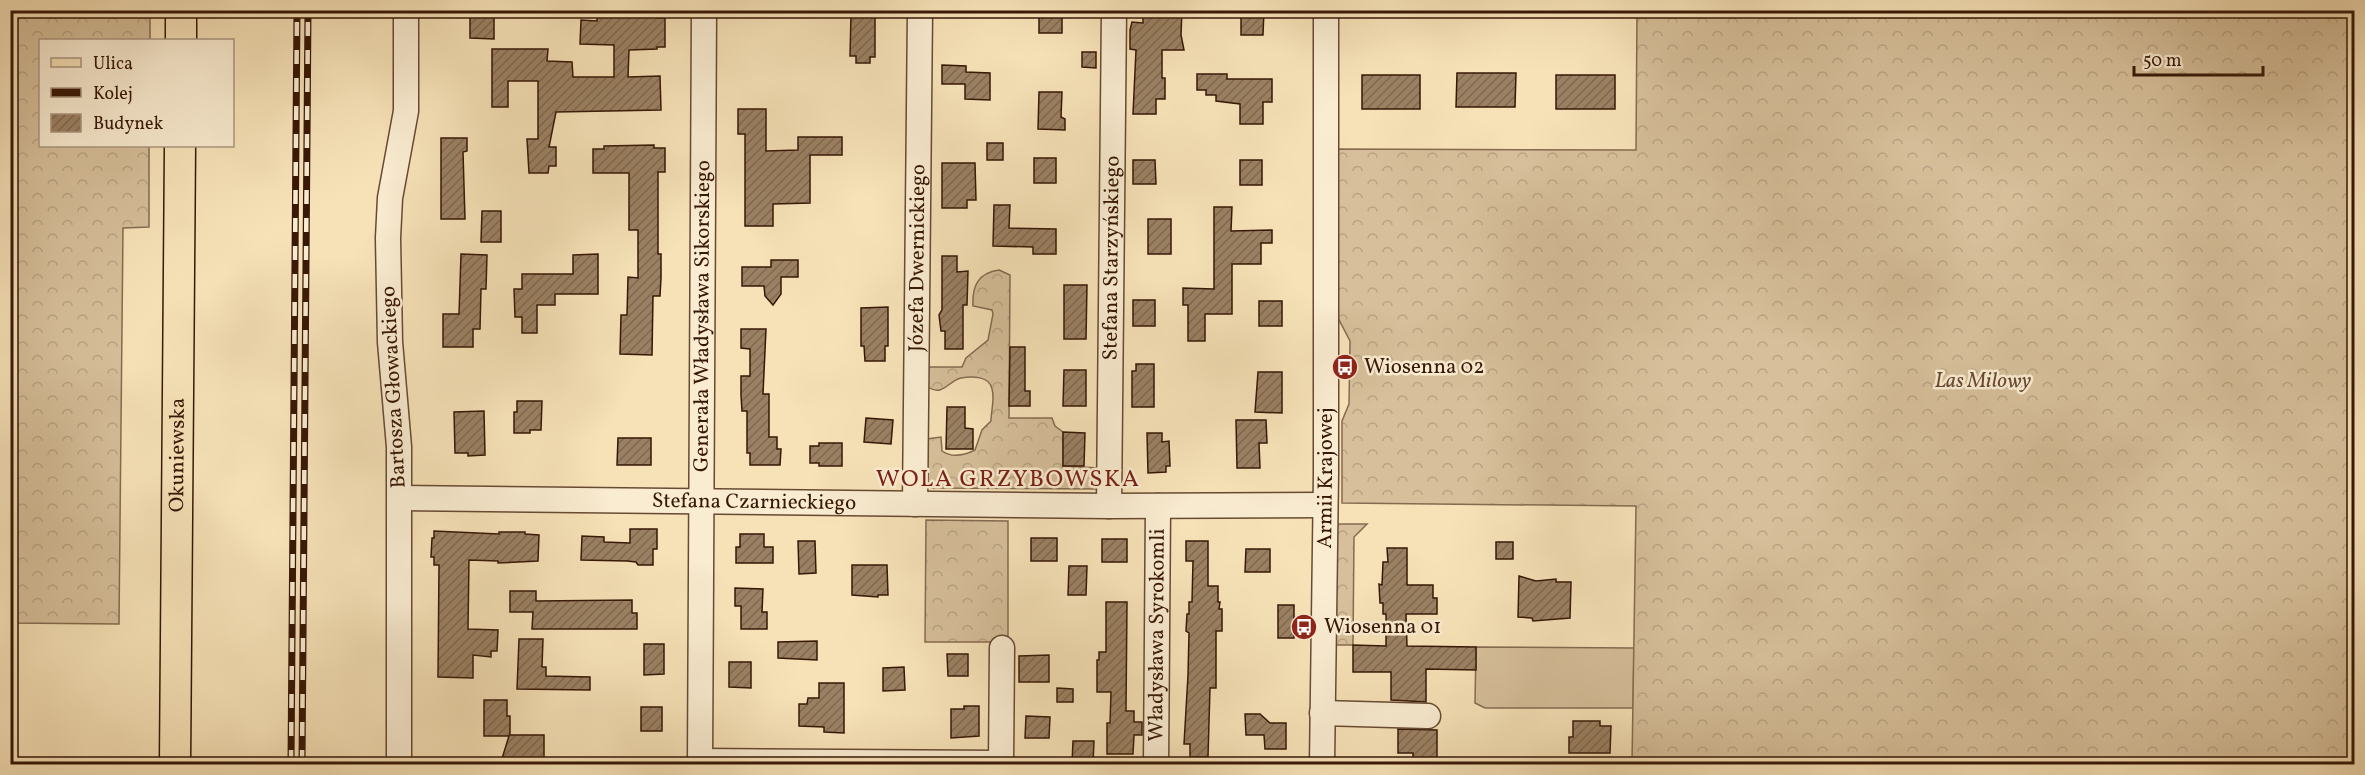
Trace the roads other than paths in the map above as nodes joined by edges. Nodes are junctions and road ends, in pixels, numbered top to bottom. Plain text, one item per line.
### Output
1 (181, 10) edge
2 (406, 10) edge
3 (704, 10) edge
4 (920, 10) edge
5 (1114, 10) edge
6 (1326, 10) edge
7 (181, 39) edge
8 (180, 147) edge
9 (400, 498) junction
10 (700, 500) junction
11 (915, 504) junction
12 (1324, 505) junction
13 (1109, 506) junction
14 (1158, 506) junction
15 (1002, 648) dead end
16 (1322, 712) junction
17 (1428, 716) dead end
18 (700, 763) edge
19 (1001, 764) edge
20 (175, 765) edge
21 (399, 765) edge
22 (1156, 765) edge
23 (1322, 765) edge

1 - 7 main road
2 - 9 street, Bartosza Głowackiego
3 - 10 street, Generała Władysława Sikorskiego
4 - 11 street, Józefa Dwernickiego
5 - 13 street, Stefana Starzyńskiego
6 - 12 street, Armii Krajowej
8 - 20 main road, Okuniewska
9 - 10 street, Stefana Czarnieckiego
9 - 21 street, Bartosza Głowackiego
10 - 11 street, Stefana Czarnieckiego
10 - 18 street, Generała Władysława Sikorskiego
11 - 13 street, Stefana Czarnieckiego
12 - 14 street, Stefana Czarnieckiego
12 - 16 street, Armii Krajowej
13 - 14 street, Stefana Czarnieckiego
14 - 22 street, Władysława Syrokomli
15 - 19 street
16 - 17 street
16 - 23 street, Armii Krajowej
18 - 19 street

